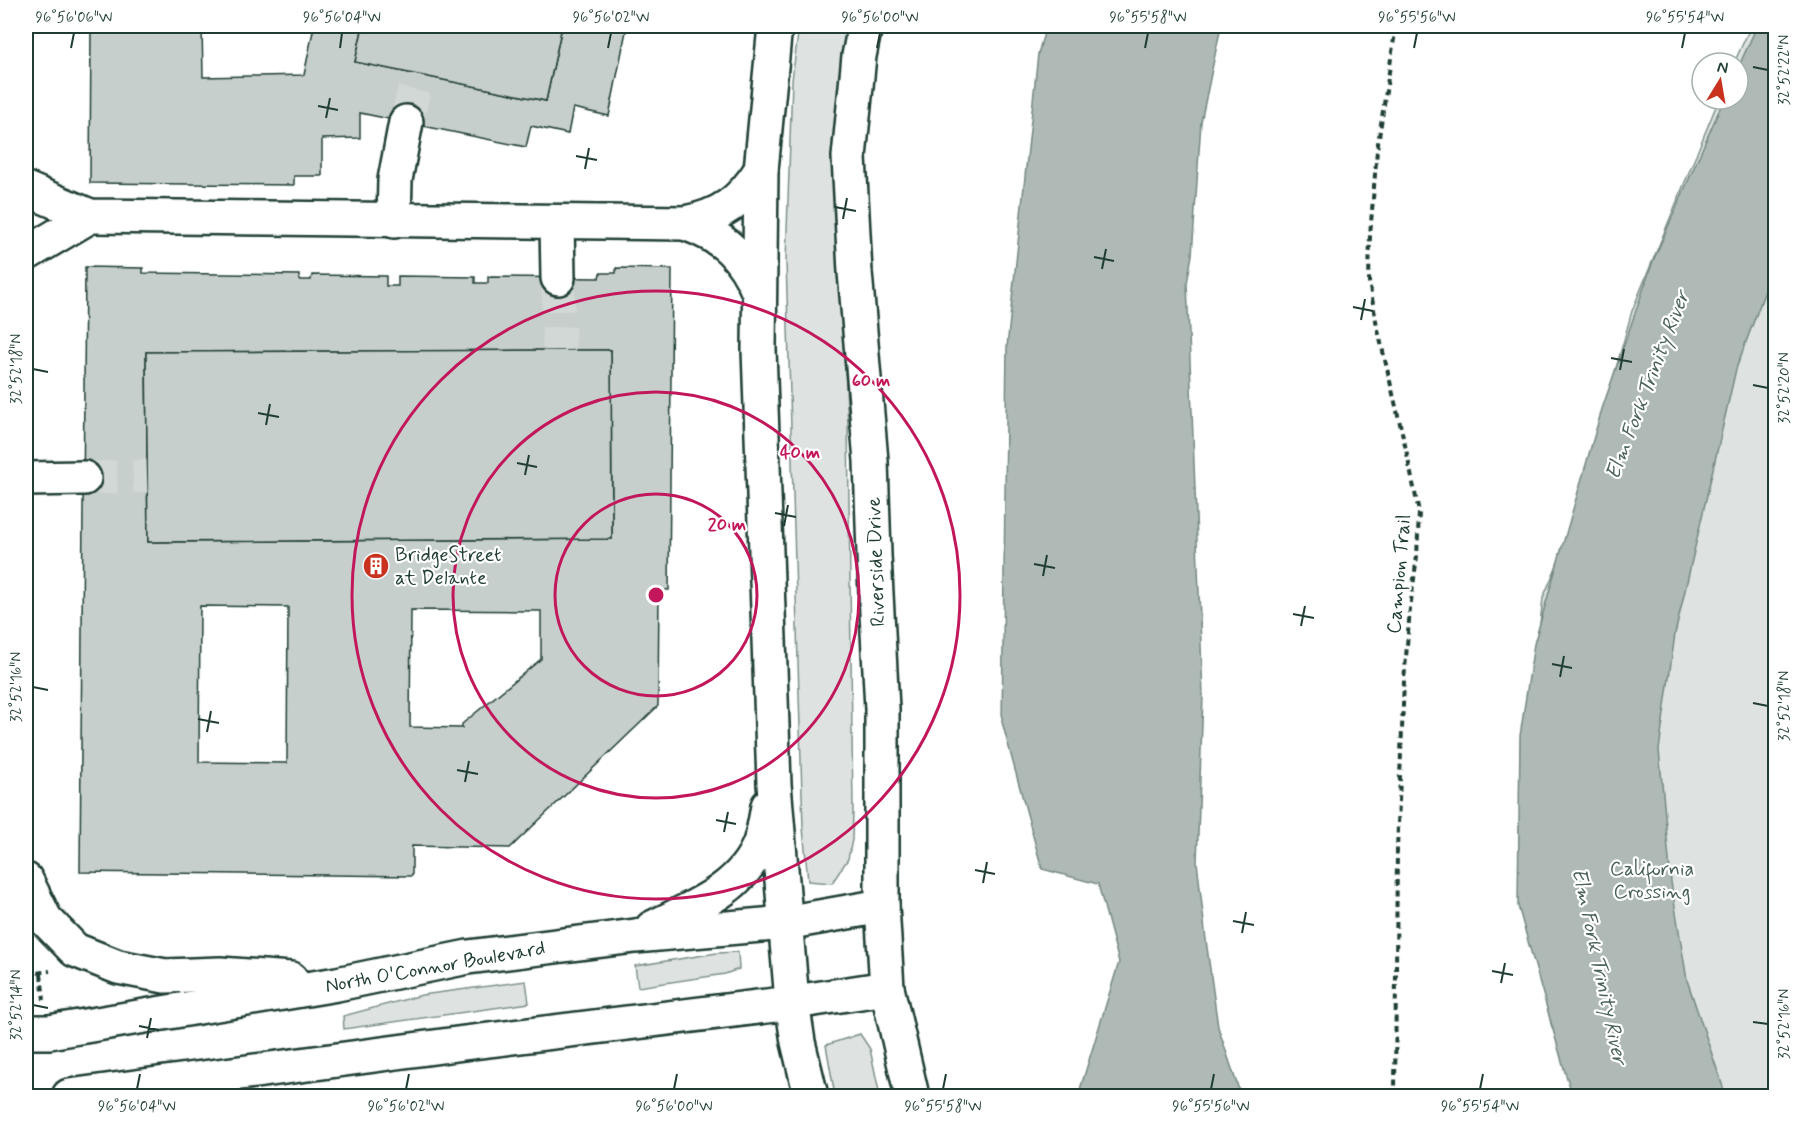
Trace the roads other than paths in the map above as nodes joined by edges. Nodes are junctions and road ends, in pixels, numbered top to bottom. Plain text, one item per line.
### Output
1 (775, 26) edge
2 (865, 26) edge
3 (406, 122) tunnel mouth
4 (761, 170) junction
5 (26, 189) edge
6 (90, 216) junction
7 (394, 221) junction
8 (557, 222) junction
9 (685, 223) junction
10 (26, 254) edge
11 (558, 278) tunnel mouth
12 (759, 293) junction
13 (84, 478) tunnel mouth
14 (26, 479) edge
15 (774, 784) junction
16 (26, 880) edge
17 (882, 906) junction
18 (785, 923) junction
19 (635, 936) junction
20 (337, 984) junction
21 (887, 988) junction
22 (792, 1002) junction
23 (26, 1032) edge
24 (69, 1096) edge
25 (811, 1096) edge
26 (912, 1096) edge

1 - 4 main road
2 - 17 main road, Riverside Drive
3 - 7 main road
4 - 9 main road
4 - 12 main road
5 - 6 main road
6 - 7 main road
6 - 10 main road
7 - 8 main road
8 - 9 main road
8 - 11 main road
9 - 12 main road
12 - 15 main road
13 - 14 main road
15 - 18 main road
15 - 19 main road
16 - 20 main road
17 - 18 main road, North O'Connor Boulevard
17 - 21 main road, Riverside Drive
18 - 19 main road, North O'Connor Boulevard
18 - 22 main road
19 - 20 main road, North O'Connor Boulevard
20 - 23 main road, North O'Connor Boulevard
21 - 22 main road
21 - 26 main road, Riverside Drive
22 - 24 main road
22 - 25 main road

